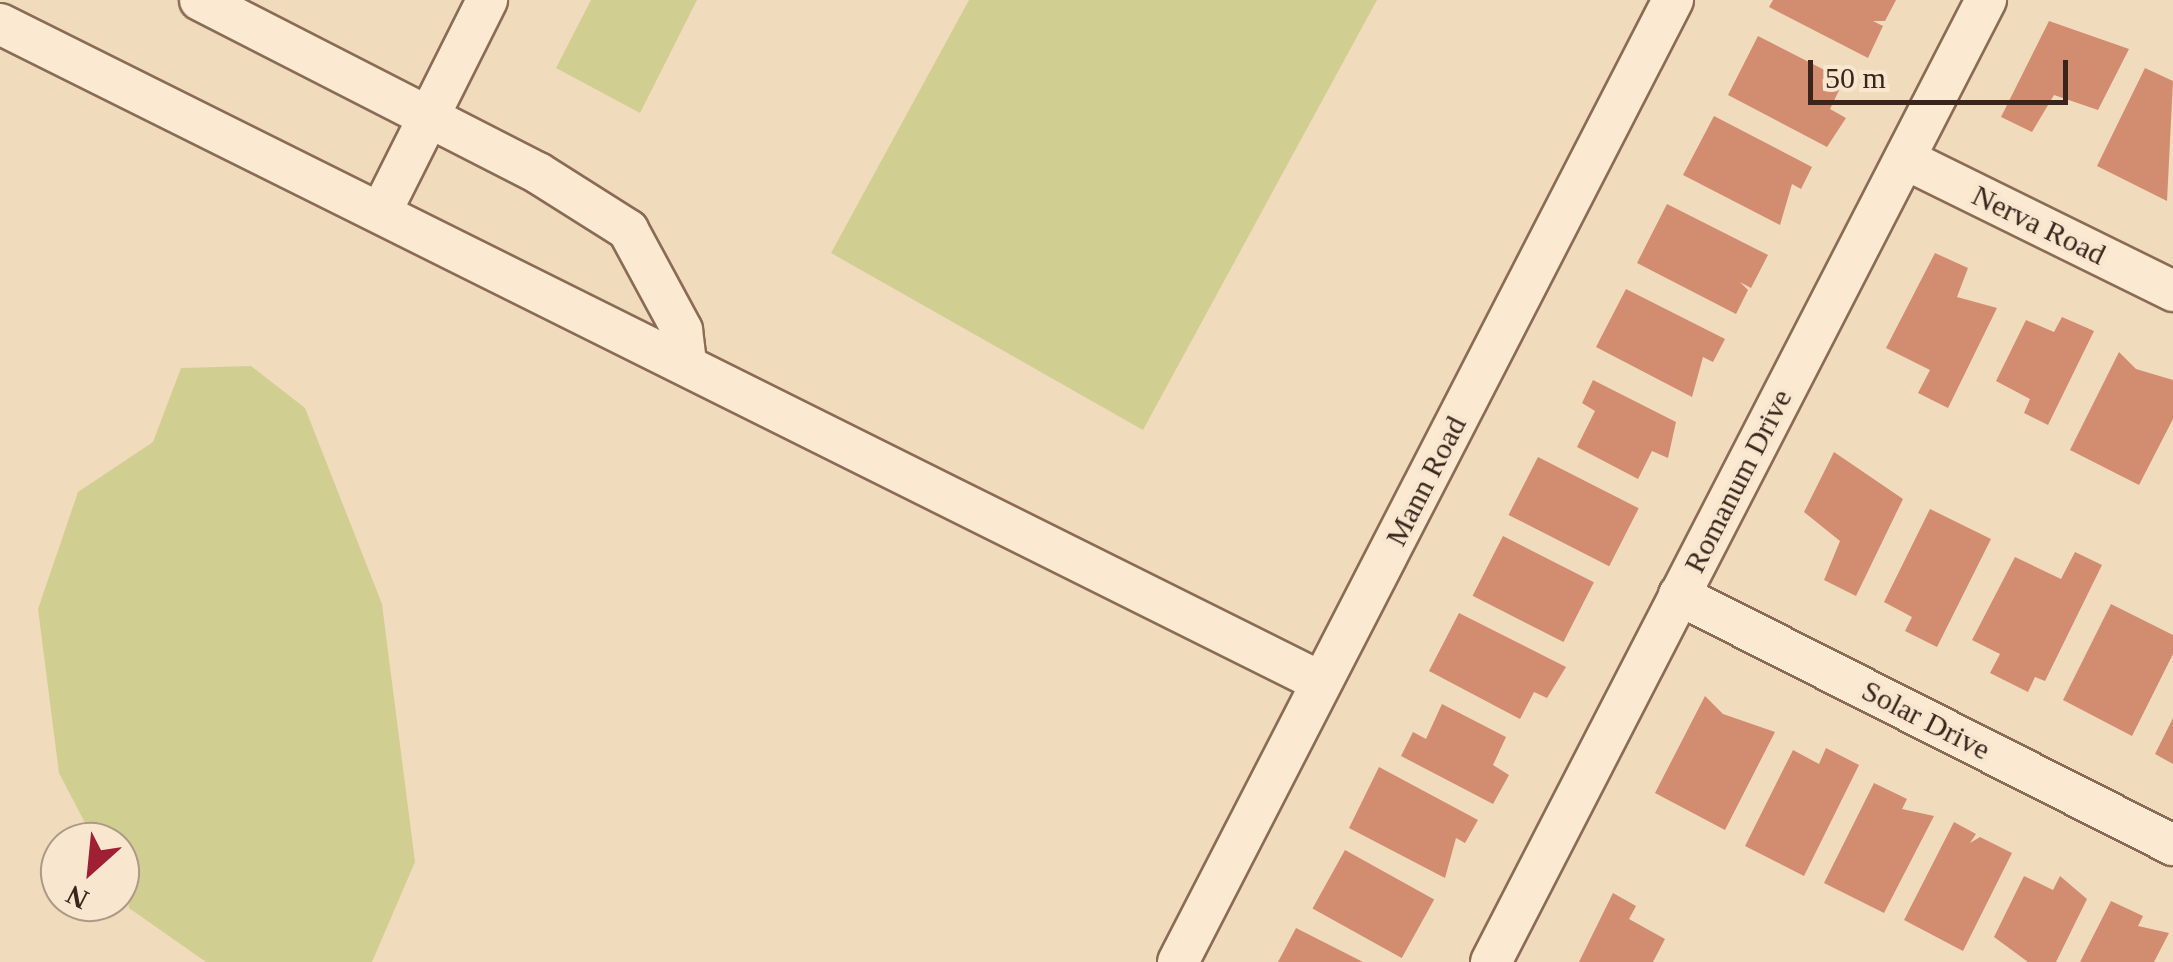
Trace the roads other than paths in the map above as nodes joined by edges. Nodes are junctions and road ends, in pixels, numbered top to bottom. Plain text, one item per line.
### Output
1 (200, 0) edge
2 (487, 0) edge
3 (1673, 0) edge
4 (1986, 0) edge
5 (0, 24) edge
6 (427, 116) junction
7 (1904, 159) junction
8 (381, 212) junction
9 (2173, 292) edge
10 (686, 364) junction
11 (1680, 595) junction
12 (1321, 682) junction
13 (2173, 845) edge
14 (1178, 962) edge
15 (1491, 962) edge

1 - 6 street
2 - 6 street
3 - 12 street, Mann Road
4 - 7 street, Romanum Drive
5 - 8 street
6 - 8 street
6 - 10 street
7 - 9 street, Nerva Road
7 - 11 street, Romanum Drive
8 - 10 street
10 - 12 street
11 - 13 street, Solar Drive
11 - 15 street, Romanum Drive
12 - 14 street, Mann Road

